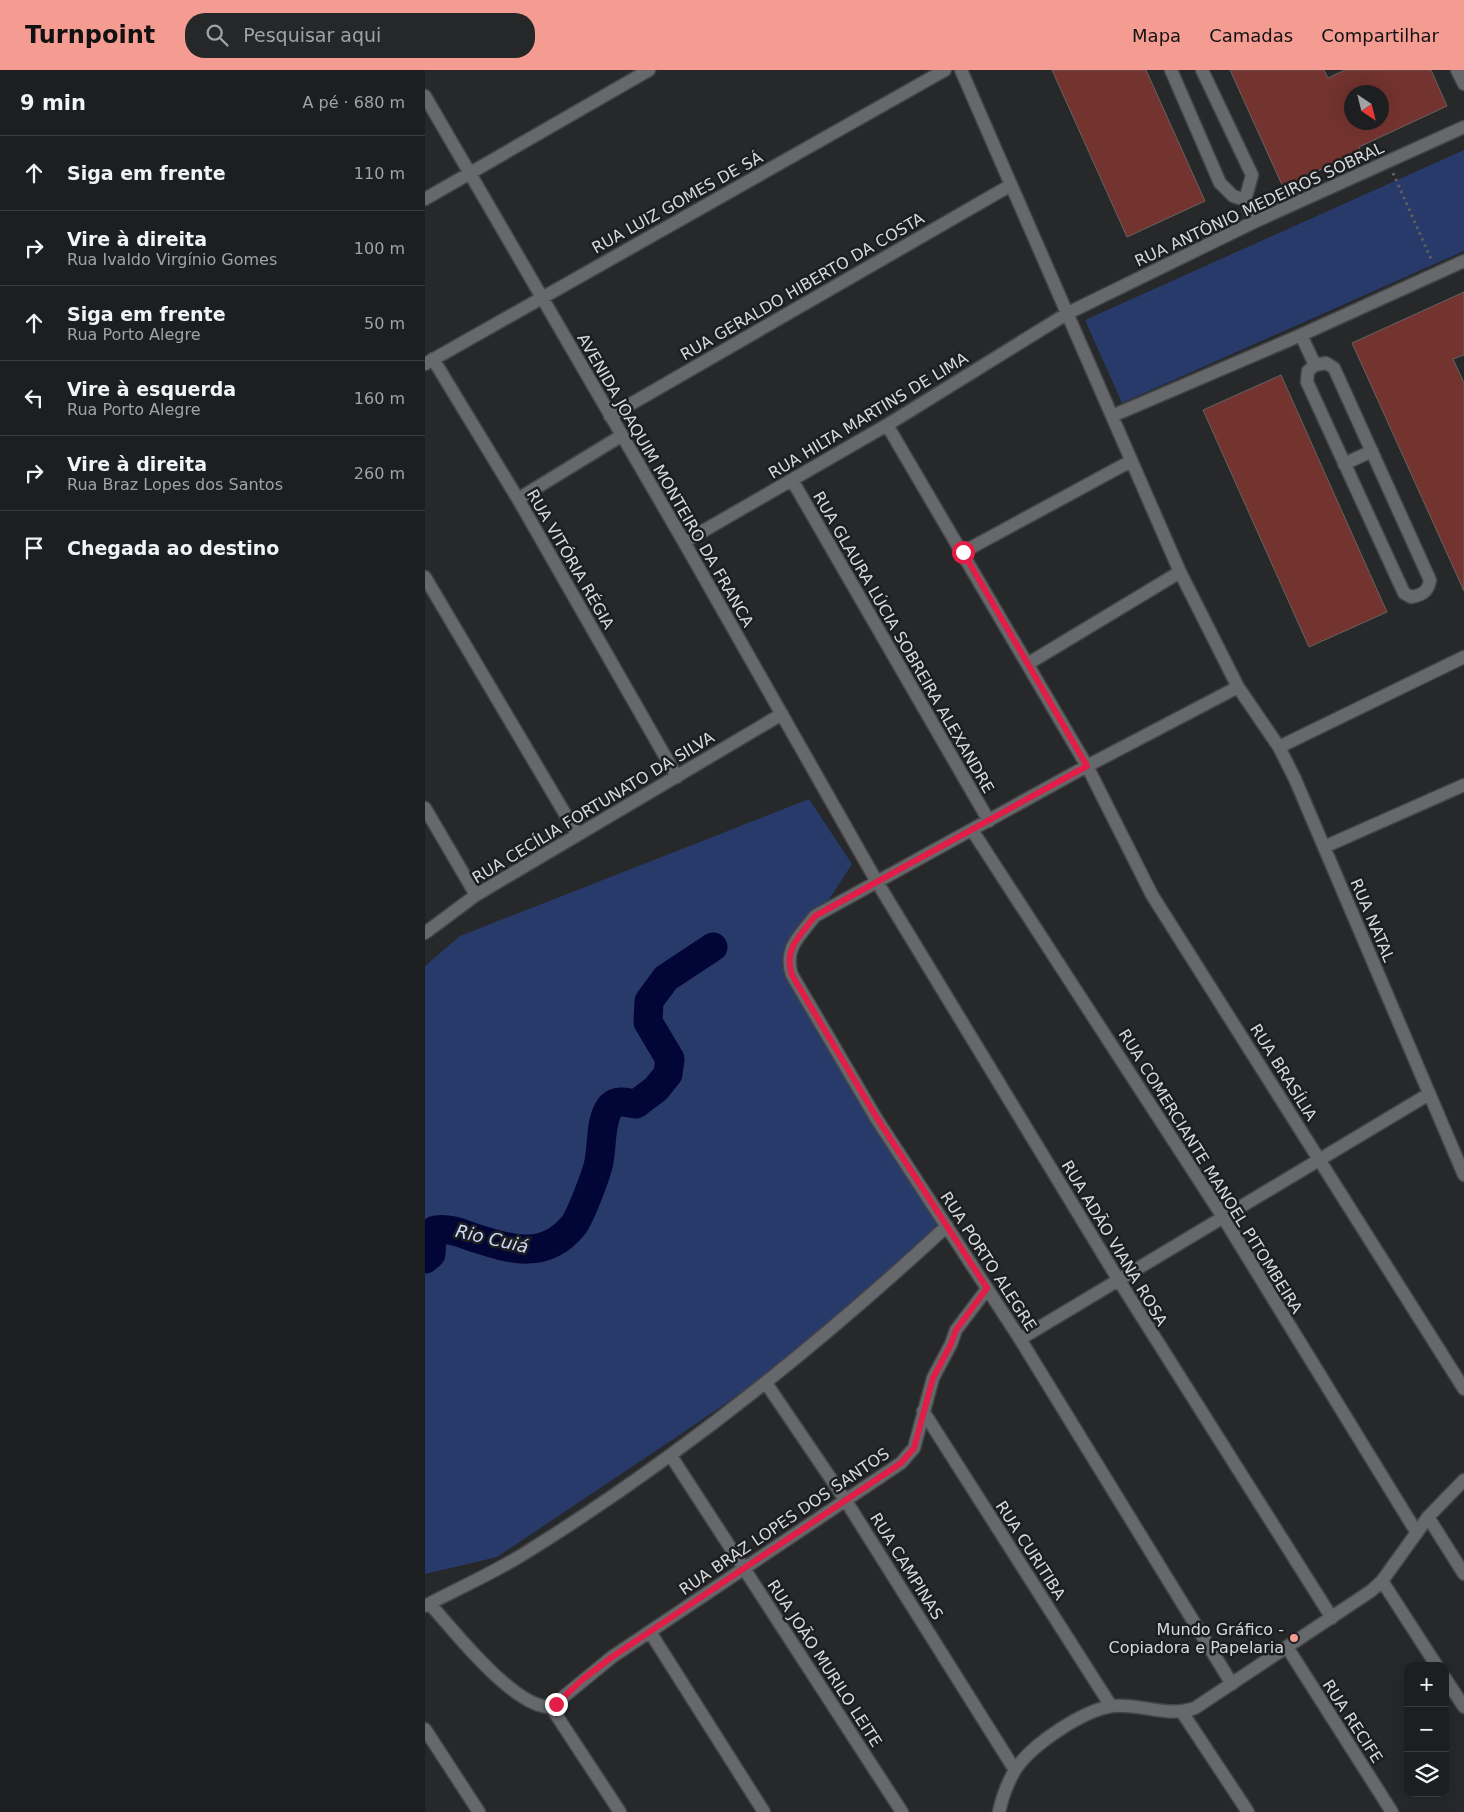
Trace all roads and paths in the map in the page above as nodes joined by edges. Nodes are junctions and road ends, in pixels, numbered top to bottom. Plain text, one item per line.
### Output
1 (649, 70) edge
2 (945, 70) edge
3 (961, 70) edge
4 (1171, 70) edge
5 (1202, 70) edge
6 (1457, 70) edge
7 (1464, 84) edge
8 (425, 96) edge
9 (1464, 128) edge
10 (1388, 162) junction
11 (470, 173) junction
12 (1011, 185) junction
13 (425, 199) edge
14 (1245, 200) junction
15 (1254, 222) junction
16 (1464, 261) edge
17 (1437, 273) junction
18 (540, 297) junction
19 (1068, 313) junction
20 (1301, 335) junction
21 (429, 361) edge
22 (1315, 364) junction
23 (610, 416) junction
24 (1112, 416) junction
25 (887, 425) junction
26 (621, 436) junction
27 (1372, 451) junction
28 (1131, 461) junction
29 (1344, 464) junction
30 (791, 480) junction
31 (518, 499) junction
32 (684, 542) junction
33 (963, 552) junction
34 (1180, 572) junction
35 (425, 577) edge
36 (1464, 656) edge
37 (1029, 663) junction
38 (1238, 687) junction
39 (781, 714) junction
40 (1279, 747) junction
41 (1087, 766) junction
42 (677, 777) junction
43 (1464, 785) edge
44 (425, 808) edge
45 (989, 821) junction
46 (972, 830) junction
47 (577, 834) junction
48 (1325, 847) junction
49 (877, 882) junction
50 (476, 895) junction
51 (425, 933) edge
52 (1429, 1094) junction
53 (1320, 1158) junction
54 (1464, 1175) edge
55 (1223, 1217) junction
56 (947, 1226) junction
57 (1118, 1279) junction
58 (987, 1288) junction
59 (1020, 1339) junction
60 (766, 1383) junction
61 (1464, 1389) edge
62 (923, 1410) junction
63 (671, 1456) junction
64 (1464, 1480) edge
65 (846, 1501) junction
66 (1428, 1517) junction
67 (1417, 1533) junction
68 (744, 1568) junction
69 (1464, 1574) edge
70 (1382, 1581) junction
71 (427, 1605) edge
72 (1332, 1618) junction
73 (650, 1632) junction
74 (1287, 1647) junction
75 (1434, 1662) edge
76 (1232, 1684) junction
77 (1449, 1684) edge
78 (1111, 1706) junction
79 (551, 1707) junction
80 (1464, 1707) edge
81 (1183, 1712) junction
82 (425, 1729) edge
83 (1015, 1770) junction
84 (479, 1812) edge
85 (621, 1812) edge
86 (764, 1812) edge
87 (902, 1812) edge
88 (999, 1812) edge
89 (1248, 1812) edge
90 (1392, 1812) edge

1 - 11 street
2 - 18 street, RUA LUIZ GOMES DE SÁ
3 - 12 street, RUA NATAL
4 - 14 street
5 - 14 street
6 - 7 street
8 - 11 street, AVENIDA JOAQUIM MONTEIRO DA FRANCA
9 - 10 street, RUA ANTÔNIO MEDEIROS SOBRAL
10 - 15 street, RUA ANTÔNIO MEDEIROS SOBRAL
10 - 17 path
11 - 13 street
11 - 18 street, AVENIDA JOAQUIM MONTEIRO DA FRANCA
12 - 19 street, RUA NATAL
12 - 23 street, RUA GERALDO HIBERTO DA COSTA
14 - 15 street
15 - 19 street, RUA ANTÔNIO MEDEIROS SOBRAL
16 - 17 street
17 - 20 street
18 - 21 street, RUA LUIZ GOMES DE SÁ
18 - 23 street, AVENIDA JOAQUIM MONTEIRO DA FRANCA
19 - 24 street, RUA NATAL
19 - 25 street, RUA HILTA MARTINS DE LIMA
20 - 22 street
20 - 24 street
21 - 31 street, RUA VITÓRIA RÉGIA
22 - 27 street
22 - 29 street
23 - 26 street, AVENIDA JOAQUIM MONTEIRO DA FRANCA
24 - 28 street, RUA NATAL
25 - 30 street, RUA HILTA MARTINS DE LIMA
25 - 33 street, RUA BRASÍLIA
26 - 31 street
26 - 32 street, AVENIDA JOAQUIM MONTEIRO DA FRANCA
27 - 29 street
27 - 29 street
28 - 33 street
28 - 34 street, RUA NATAL
30 - 32 street, RUA HILTA MARTINS DE LIMA
30 - 45 street, RUA GLAURA LÚCIA SOBREIRA ALEXANDRE
31 - 42 street, RUA VITÓRIA RÉGIA
32 - 39 street, AVENIDA JOAQUIM MONTEIRO DA FRANCA
33 - 37 street, RUA BRASÍLIA
34 - 37 street
34 - 38 street, RUA NATAL
35 - 47 street
36 - 40 street
37 - 41 street, RUA BRASÍLIA
38 - 40 street, RUA NATAL
38 - 41 street, RUA PORTO ALEGRE
39 - 42 street, RUA CECÍLIA FORTUNATO DA SILVA
39 - 49 street, AVENIDA JOAQUIM MONTEIRO DA FRANCA
40 - 48 street, RUA NATAL
41 - 45 street, RUA PORTO ALEGRE
41 - 53 street, RUA BRASÍLIA
42 - 47 street, RUA CECÍLIA FORTUNATO DA SILVA
43 - 48 street
44 - 50 street
45 - 46 street, RUA PORTO ALEGRE
46 - 49 street, RUA PORTO ALEGRE
46 - 55 street, RUA COMERCIANTE MANOEL PITOMBEIRA
47 - 50 street, RUA CECÍLIA FORTUNATO DA SILVA
48 - 52 street, RUA NATAL
49 - 56 street, RUA PORTO ALEGRE
49 - 57 street, RUA ADÃO VIANA ROSA
50 - 51 street, RUA CECÍLIA FORTUNATO DA SILVA
52 - 53 street
52 - 54 street, RUA NATAL
53 - 55 street
53 - 61 street, RUA BRASÍLIA
55 - 57 street
55 - 67 street, RUA COMERCIANTE MANOEL PITOMBEIRA
56 - 58 street, RUA PORTO ALEGRE
56 - 60 street
57 - 59 street
57 - 72 street, RUA ADÃO VIANA ROSA
58 - 59 street, RUA PORTO ALEGRE
58 - 62 street, RUA BRAZ LOPES DOS SANTOS
59 - 76 street, RUA PORTO ALEGRE
60 - 63 street
60 - 65 street, RUA CAMPINAS
62 - 65 street, RUA BRAZ LOPES DOS SANTOS
62 - 78 street, RUA CURITIBA
63 - 68 street, RUA JOÃO MURILO LEITE
63 - 71 street
64 - 66 street
65 - 68 street, RUA BRAZ LOPES DOS SANTOS
65 - 83 street, RUA CAMPINAS
66 - 67 street
66 - 69 street
67 - 70 street
68 - 73 street, RUA BRAZ LOPES DOS SANTOS
68 - 87 street, RUA JOÃO MURILO LEITE
70 - 72 street
70 - 75 street
71 - 79 street
72 - 74 street
73 - 79 street, RUA BRAZ LOPES DOS SANTOS
73 - 86 street
74 - 76 street
74 - 90 street, RUA RECIFE
76 - 81 street
77 - 80 street
78 - 81 street
78 - 83 street
79 - 85 street
81 - 89 street
82 - 84 street
83 - 88 street

